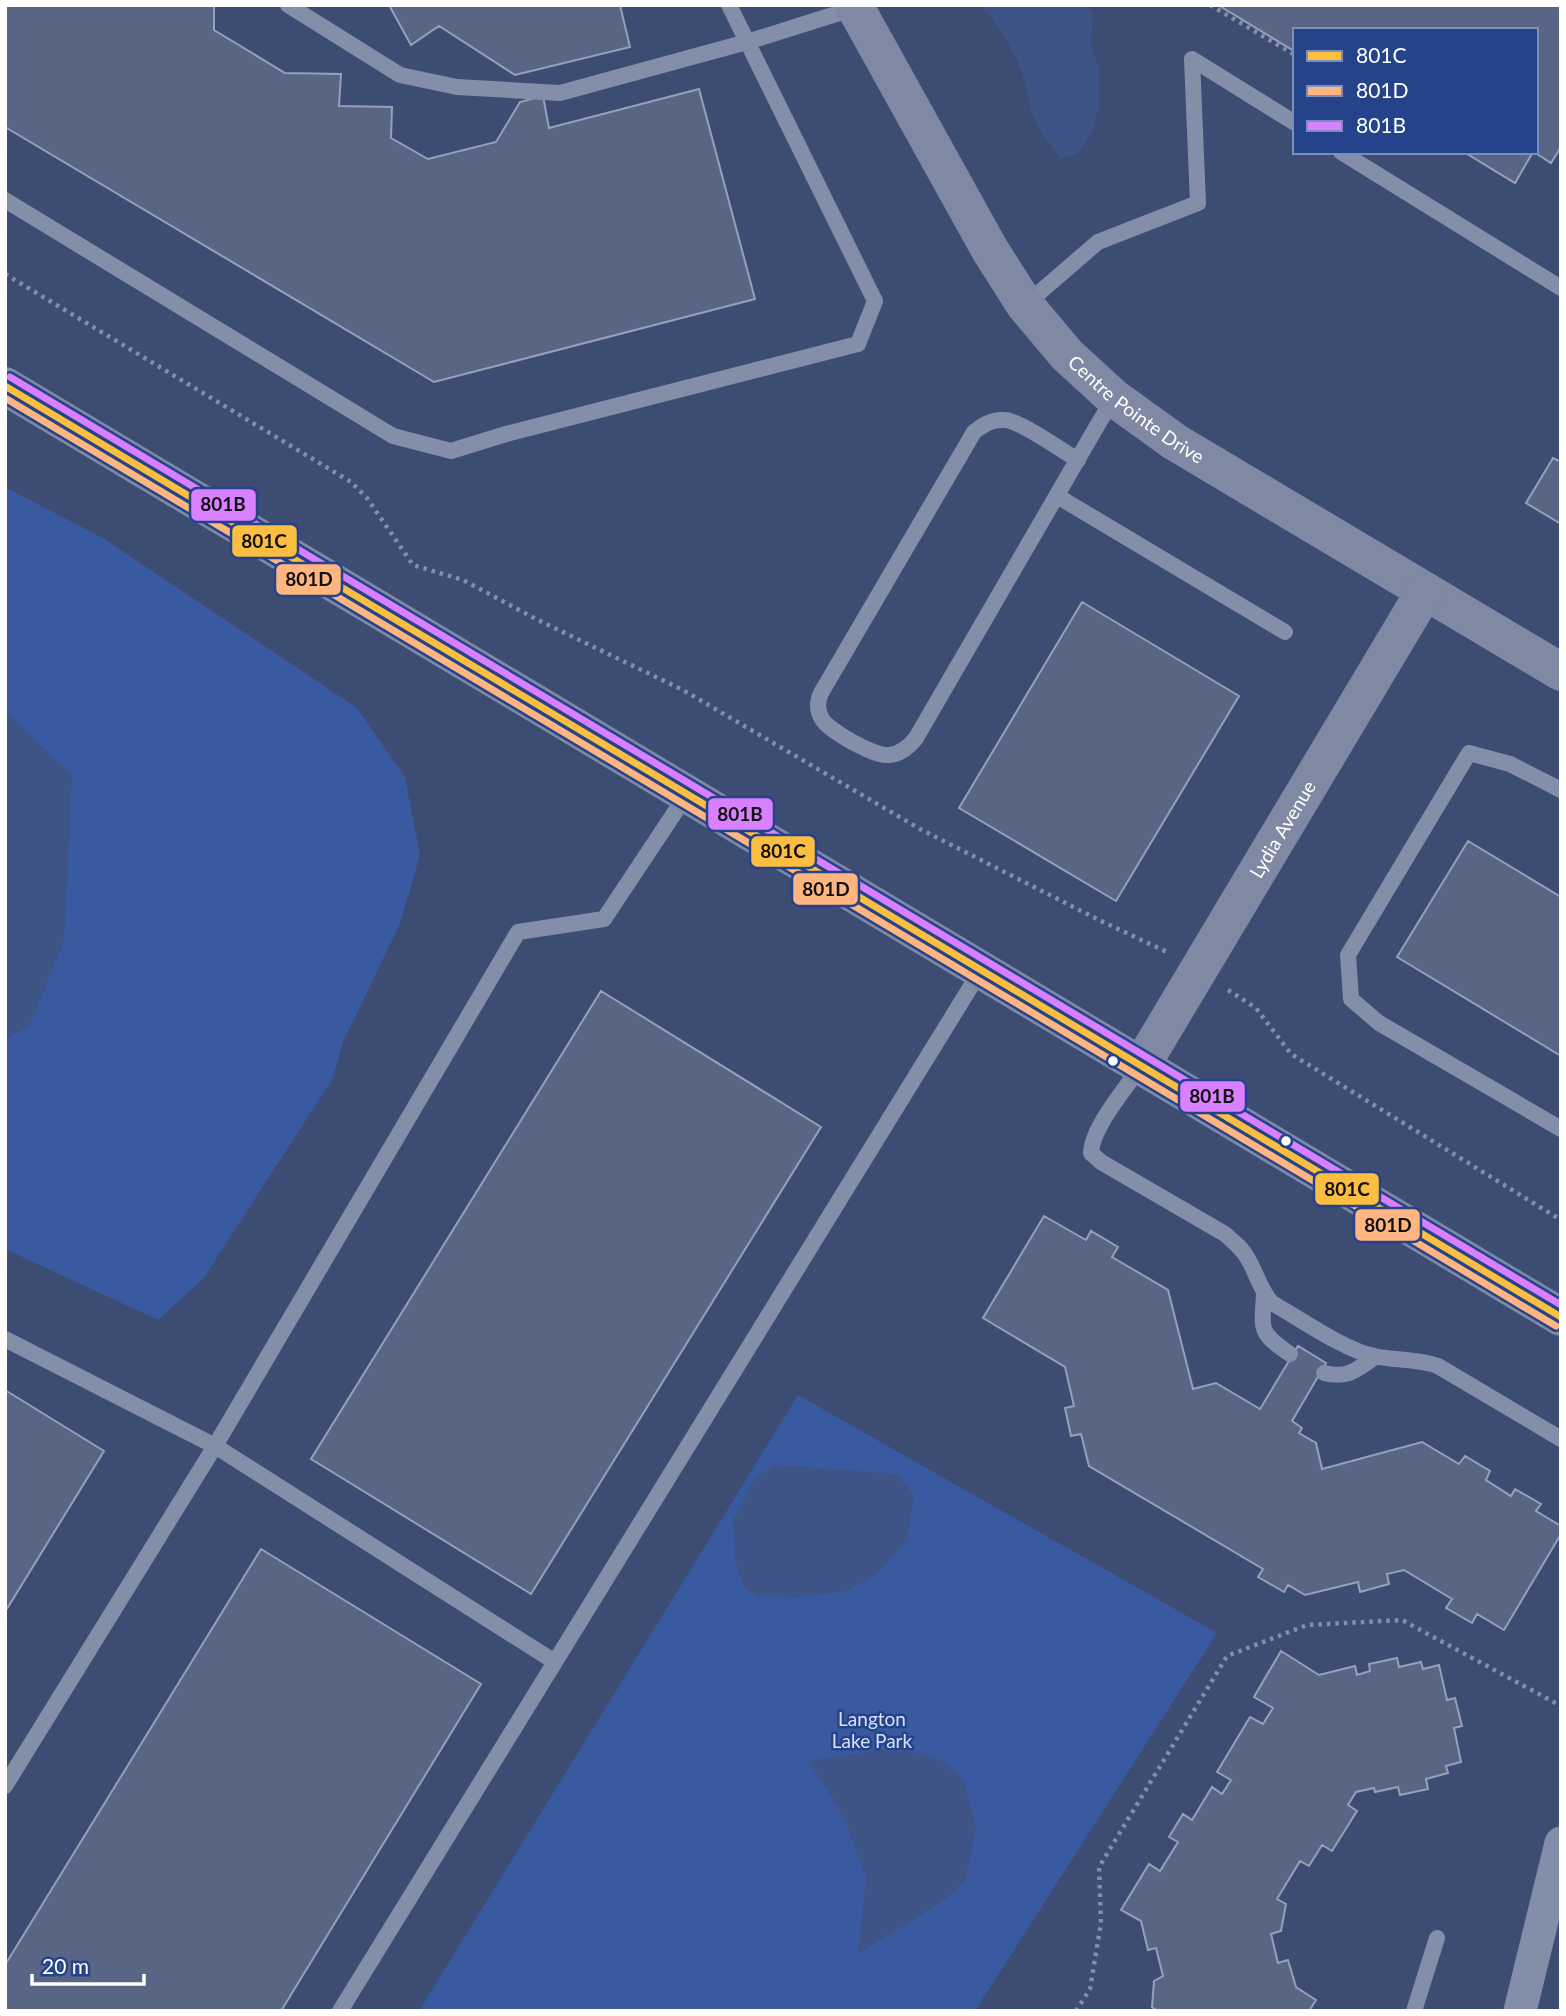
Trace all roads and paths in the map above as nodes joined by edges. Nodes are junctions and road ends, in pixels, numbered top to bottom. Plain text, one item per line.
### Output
1 (288, 5) edge
2 (729, 5) edge
3 (1210, 5) edge
4 (854, 6) edge
5 (747, 42) junction
6 (1293, 54) edge
7 (1293, 122) edge
8 (1344, 154) edge
9 (5, 200) edge
10 (5, 274) edge
11 (1561, 288) edge
12 (1026, 305) junction
13 (5, 386) edge
14 (1114, 398) junction
15 (1078, 460) junction
16 (1057, 496) junction
17 (1425, 591) junction
18 (1285, 632) dead end
19 (1561, 672) edge
20 (1561, 790) edge
21 (687, 794) junction
22 (981, 970) junction
23 (1198, 971) junction
24 (1141, 1066) junction
25 (1561, 1129) edge
26 (1561, 1220) edge
27 (1264, 1294) junction
28 (1561, 1317) edge
29 (5, 1339) edge
30 (1290, 1354) dead end
31 (1375, 1357) junction
32 (1324, 1373) dead end
33 (1561, 1439) edge
34 (215, 1447) junction
35 (555, 1662) junction
36 (1561, 1706) edge
37 (5, 1786) edge
38 (1561, 1843) edge
39 (1437, 1938) dead end
40 (340, 2011) edge
41 (1076, 2011) edge
42 (1414, 2011) edge
43 (1521, 2011) edge

1 - 5 lane
2 - 5 lane
3 - 6 path
4 - 5 lane
4 - 12 street, Centre Pointe Drive
5 - 9 lane
7 - 12 lane
8 - 11 lane
10 - 23 path
12 - 14 street, Centre Pointe Drive
13 - 21 street
14 - 15 lane
14 - 17 street, Centre Pointe Drive
15 - 16 lane
15 - 16 lane
16 - 18 lane
17 - 19 street, Centre Pointe Drive
17 - 23 street, Lydia Avenue
20 - 25 lane
21 - 22 street
21 - 34 lane
22 - 24 street
22 - 35 lane
23 - 24 street, Lydia Avenue
23 - 26 path
24 - 27 lane
24 - 28 street
27 - 30 lane
27 - 31 lane
29 - 34 lane
31 - 32 lane
31 - 33 lane
34 - 35 lane
34 - 37 lane
35 - 40 lane
36 - 41 path
38 - 43 street
39 - 42 lane

